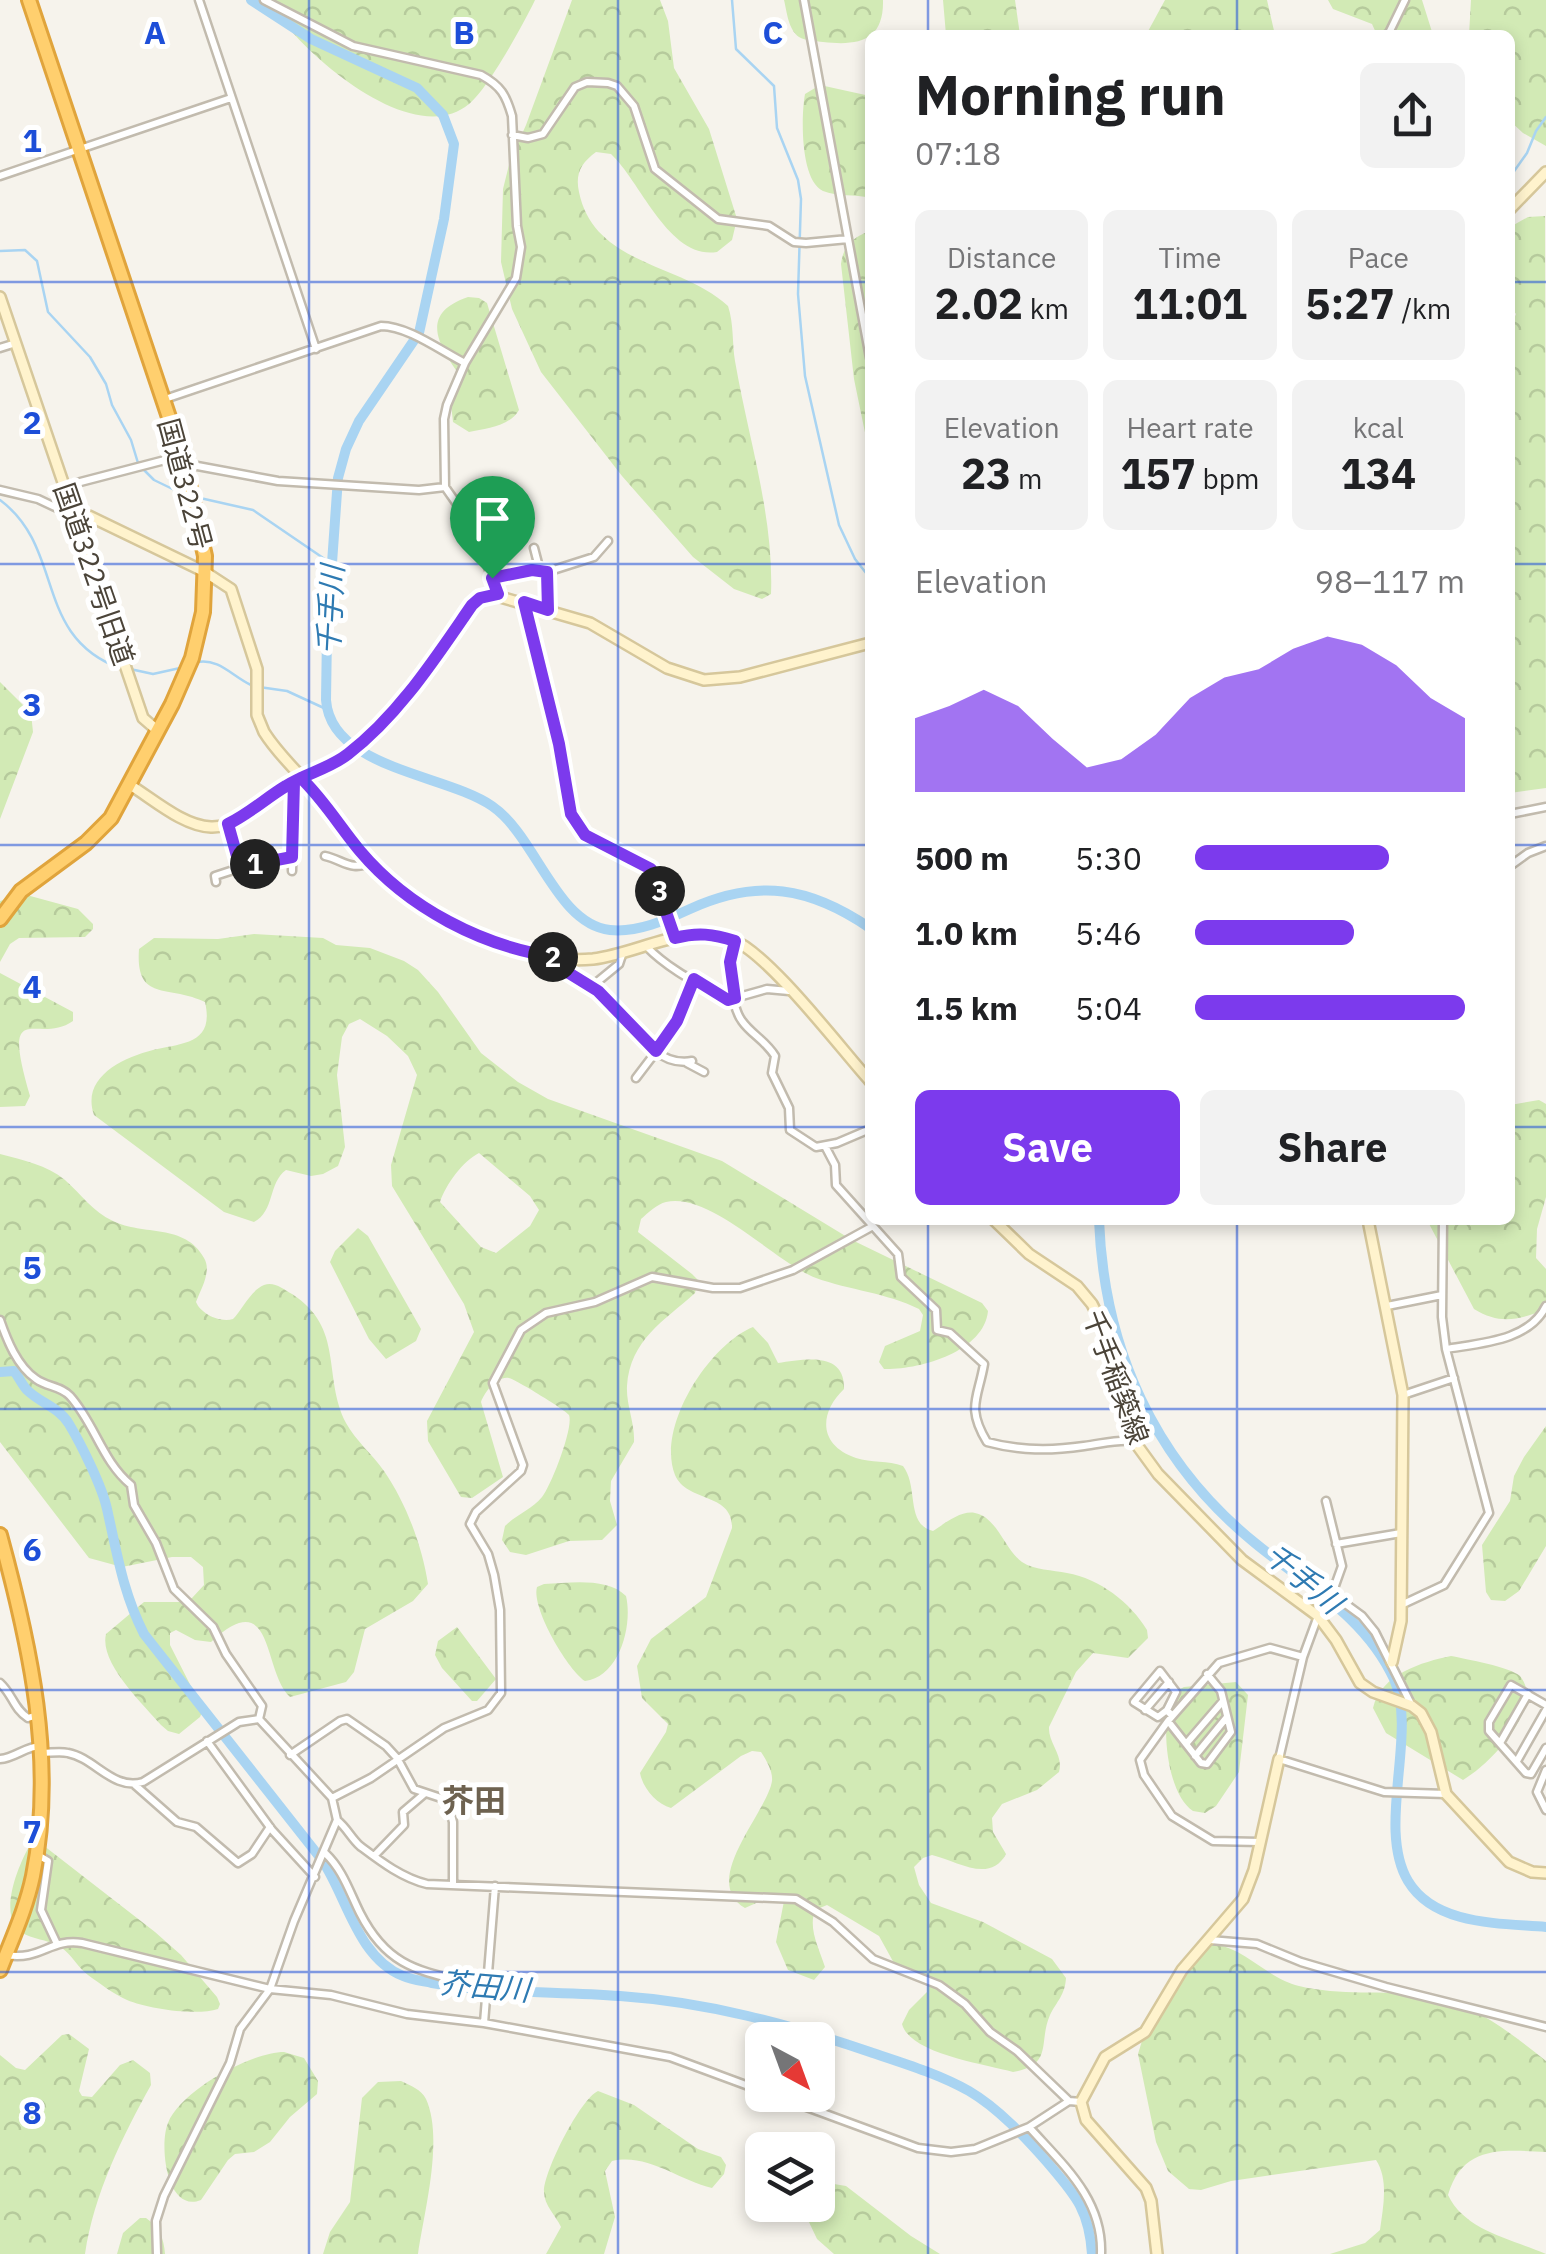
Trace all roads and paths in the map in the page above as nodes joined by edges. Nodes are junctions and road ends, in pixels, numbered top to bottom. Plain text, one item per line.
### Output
1 (29, 0) edge
2 (199, 0) edge
3 (264, 0) edge
4 (804, 0) edge
5 (1405, 0) edge
6 (1390, 30) edge
7 (231, 98) junction
8 (512, 134) junction
9 (79, 149) junction
10 (1546, 172) edge
11 (0, 176) edge
12 (1515, 204) edge
13 (848, 239) junction
14 (0, 297) edge
15 (865, 331) edge
16 (16, 343) junction
17 (0, 348) edge
18 (316, 348) junction
19 (466, 363) junction
20 (162, 400) junction
21 (184, 462) junction
22 (64, 486) junction
23 (445, 487) junction
24 (0, 490) edge
25 (74, 516) junction
26 (608, 541) dead end
27 (534, 548) dead end
28 (206, 572) junction
29 (543, 572) junction
30 (492, 578) junction
31 (498, 594) junction
32 (524, 602) junction
33 (548, 610) junction
34 (865, 643) edge
35 (158, 731) junction
36 (298, 780) junction
37 (130, 786) junction
38 (1546, 807) edge
39 (1515, 813) edge
40 (228, 824) junction
41 (1546, 846) edge
42 (326, 856) dead end
43 (292, 857) junction
44 (370, 862) junction
45 (1515, 863) edge
46 (240, 867) junction
47 (292, 871) dead end
48 (216, 882) dead end
49 (0, 919) edge
50 (673, 932) junction
51 (735, 941) junction
52 (646, 946) junction
53 (623, 952) junction
54 (556, 957) junction
55 (694, 979) junction
56 (591, 986) junction
57 (790, 991) junction
58 (735, 998) junction
59 (656, 1051) junction
60 (704, 1072) dead end
61 (865, 1075) edge
62 (636, 1078) dead end
63 (865, 1132) edge
64 (825, 1146) junction
65 (865, 1217) edge
66 (999, 1225) edge
67 (1369, 1225) edge
68 (1444, 1225) edge
69 (873, 1226) joint
70 (1442, 1295) junction
71 (1387, 1306) junction
72 (1546, 1306) edge
73 (0, 1320) edge
74 (1446, 1349) junction
75 (1454, 1378) junction
76 (1403, 1395) junction
77 (1134, 1441) junction
78 (1326, 1501) dead end
79 (1401, 1533) junction
80 (0, 1535) edge
81 (1336, 1544) junction
82 (1331, 1595) junction
83 (1401, 1604) junction
84 (1319, 1614) junction
85 (1303, 1657) junction
86 (1392, 1662) junction
87 (1207, 1674) junction
88 (1169, 1682) junction
89 (0, 1684) edge
90 (1528, 1694) junction
91 (1224, 1700) junction
92 (1408, 1704) junction
93 (1546, 1707) edge
94 (1145, 1710) junction
95 (38, 1714) junction
96 (1169, 1715) junction
97 (1227, 1716) junction
98 (259, 1719) junction
99 (207, 1741) junction
100 (1500, 1743) junction
101 (1186, 1744) junction
102 (1546, 1748) edge
103 (42, 1750) junction
104 (290, 1755) junction
105 (1195, 1756) junction
106 (397, 1758) junction
107 (0, 1759) edge
108 (1279, 1759) junction
109 (1517, 1762) junction
110 (1546, 1770) edge
111 (134, 1784) junction
112 (424, 1794) junction
113 (1446, 1794) junction
114 (332, 1798) junction
115 (448, 1800) junction
116 (501, 1802) dead end
117 (1546, 1810) edge
118 (337, 1820) junction
119 (270, 1827) junction
120 (1260, 1842) junction
121 (325, 1853) junction
122 (37, 1855) junction
123 (376, 1855) junction
124 (1546, 1872) edge
125 (316, 1877) junction
126 (453, 1884) junction
127 (495, 1886) junction
128 (1210, 1940) junction
129 (56, 1944) junction
130 (4, 1953) edge
131 (0, 1970) edge
132 (488, 1988) junction
133 (270, 1989) junction
134 (484, 2023) junction
135 (1546, 2027) edge
136 (745, 2084) edge
137 (1069, 2101) junction
138 (1081, 2102) junction
139 (822, 2112) edge
140 (1029, 2127) junction
141 (157, 2254) edge
142 (1102, 2254) edge
143 (1156, 2254) edge

1 - 9 highway, 国道322号
2 - 7 street
3 - 8 street
4 - 13 street
5 - 6 street
7 - 9 street
7 - 18 street
8 - 13 street
8 - 19 street
9 - 11 street
9 - 20 highway, 国道322号
10 - 12 main road
13 - 15 street
14 - 16 main road, 国道322号旧道
16 - 17 street
16 - 22 main road, 国道322号旧道
18 - 19 street
18 - 20 street
19 - 23 street
20 - 21 highway, 国道322号
21 - 22 street
21 - 23 street
21 - 28 highway, 国道322号
22 - 25 main road, 国道322号旧道
23 - 30 street
24 - 25 street
25 - 28 main road
25 - 35 main road, 国道322号旧道
26 - 29 street
27 - 29 street
28 - 35 highway, 国道322号
28 - 36 main road
29 - 30 street
29 - 33 street
30 - 31 street
31 - 32 main road
31 - 36 main road
32 - 33 main road
32 - 50 street
33 - 34 main road
35 - 37 highway, 国道322号
36 - 40 main road
36 - 43 street
36 - 44 main road
37 - 40 main road
37 - 49 highway, 国道322号
38 - 39 street
40 - 46 street
41 - 45 street
42 - 44 street
43 - 46 street
43 - 47 street
44 - 54 main road
46 - 48 street
50 - 51 main road
50 - 52 main road
51 - 57 main road
51 - 58 street
52 - 53 main road
52 - 55 street
53 - 54 main road
53 - 56 street
54 - 56 street
55 - 58 street
55 - 59 street
56 - 59 street
57 - 58 street
57 - 61 main road
58 - 64 street
59 - 60 street
59 - 62 street
63 - 64 street
64 - 65 street
66 - 77 main road, 千手稲築線
67 - 71 main road
68 - 70 street
69 - 77 street
69 - 106 street
70 - 71 street
70 - 74 street
71 - 76 main road
72 - 74 street
73 - 98 street
74 - 75 street
75 - 76 street
75 - 83 street
76 - 79 main road
77 - 84 main road, 千手稲築線
78 - 81 street
79 - 81 street
79 - 83 main road
80 - 95 highway
81 - 82 street
82 - 84 street
82 - 86 street
83 - 86 main road
84 - 85 street
84 - 92 main road, 千手稲築線
85 - 87 street
85 - 108 street
86 - 92 street
87 - 91 street
87 - 96 street
88 - 94 street
88 - 94 street
88 - 96 street
89 - 95 street
90 - 93 street
90 - 100 street
90 - 100 street
91 - 97 street
91 - 101 street
92 - 113 main road
93 - 109 street
94 - 96 street
95 - 103 highway
96 - 101 street
96 - 120 street
97 - 105 street
97 - 105 street
98 - 99 street
98 - 104 street
99 - 111 street
99 - 119 street
100 - 109 street
101 - 105 street
102 - 109 street
103 - 107 street
103 - 111 street
103 - 122 highway
104 - 106 street
104 - 114 street
106 - 112 street
106 - 114 street
108 - 113 street
108 - 120 main road
110 - 117 street
111 - 119 street
112 - 115 street
112 - 123 street
113 - 124 main road
114 - 118 street
115 - 116 street
115 - 126 street
118 - 121 street
118 - 123 street
119 - 125 street
120 - 128 main road
121 - 125 street
121 - 132 street
122 - 129 street
122 - 130 highway
123 - 126 street
125 - 133 street
126 - 127 street
127 - 132 street
127 - 137 street
128 - 135 street
128 - 138 main road
129 - 130 street
129 - 133 street
130 - 131 highway
132 - 134 street
133 - 134 street
133 - 141 street
134 - 136 street
137 - 138 street
137 - 140 street
138 - 143 main road
139 - 140 street
140 - 142 street

